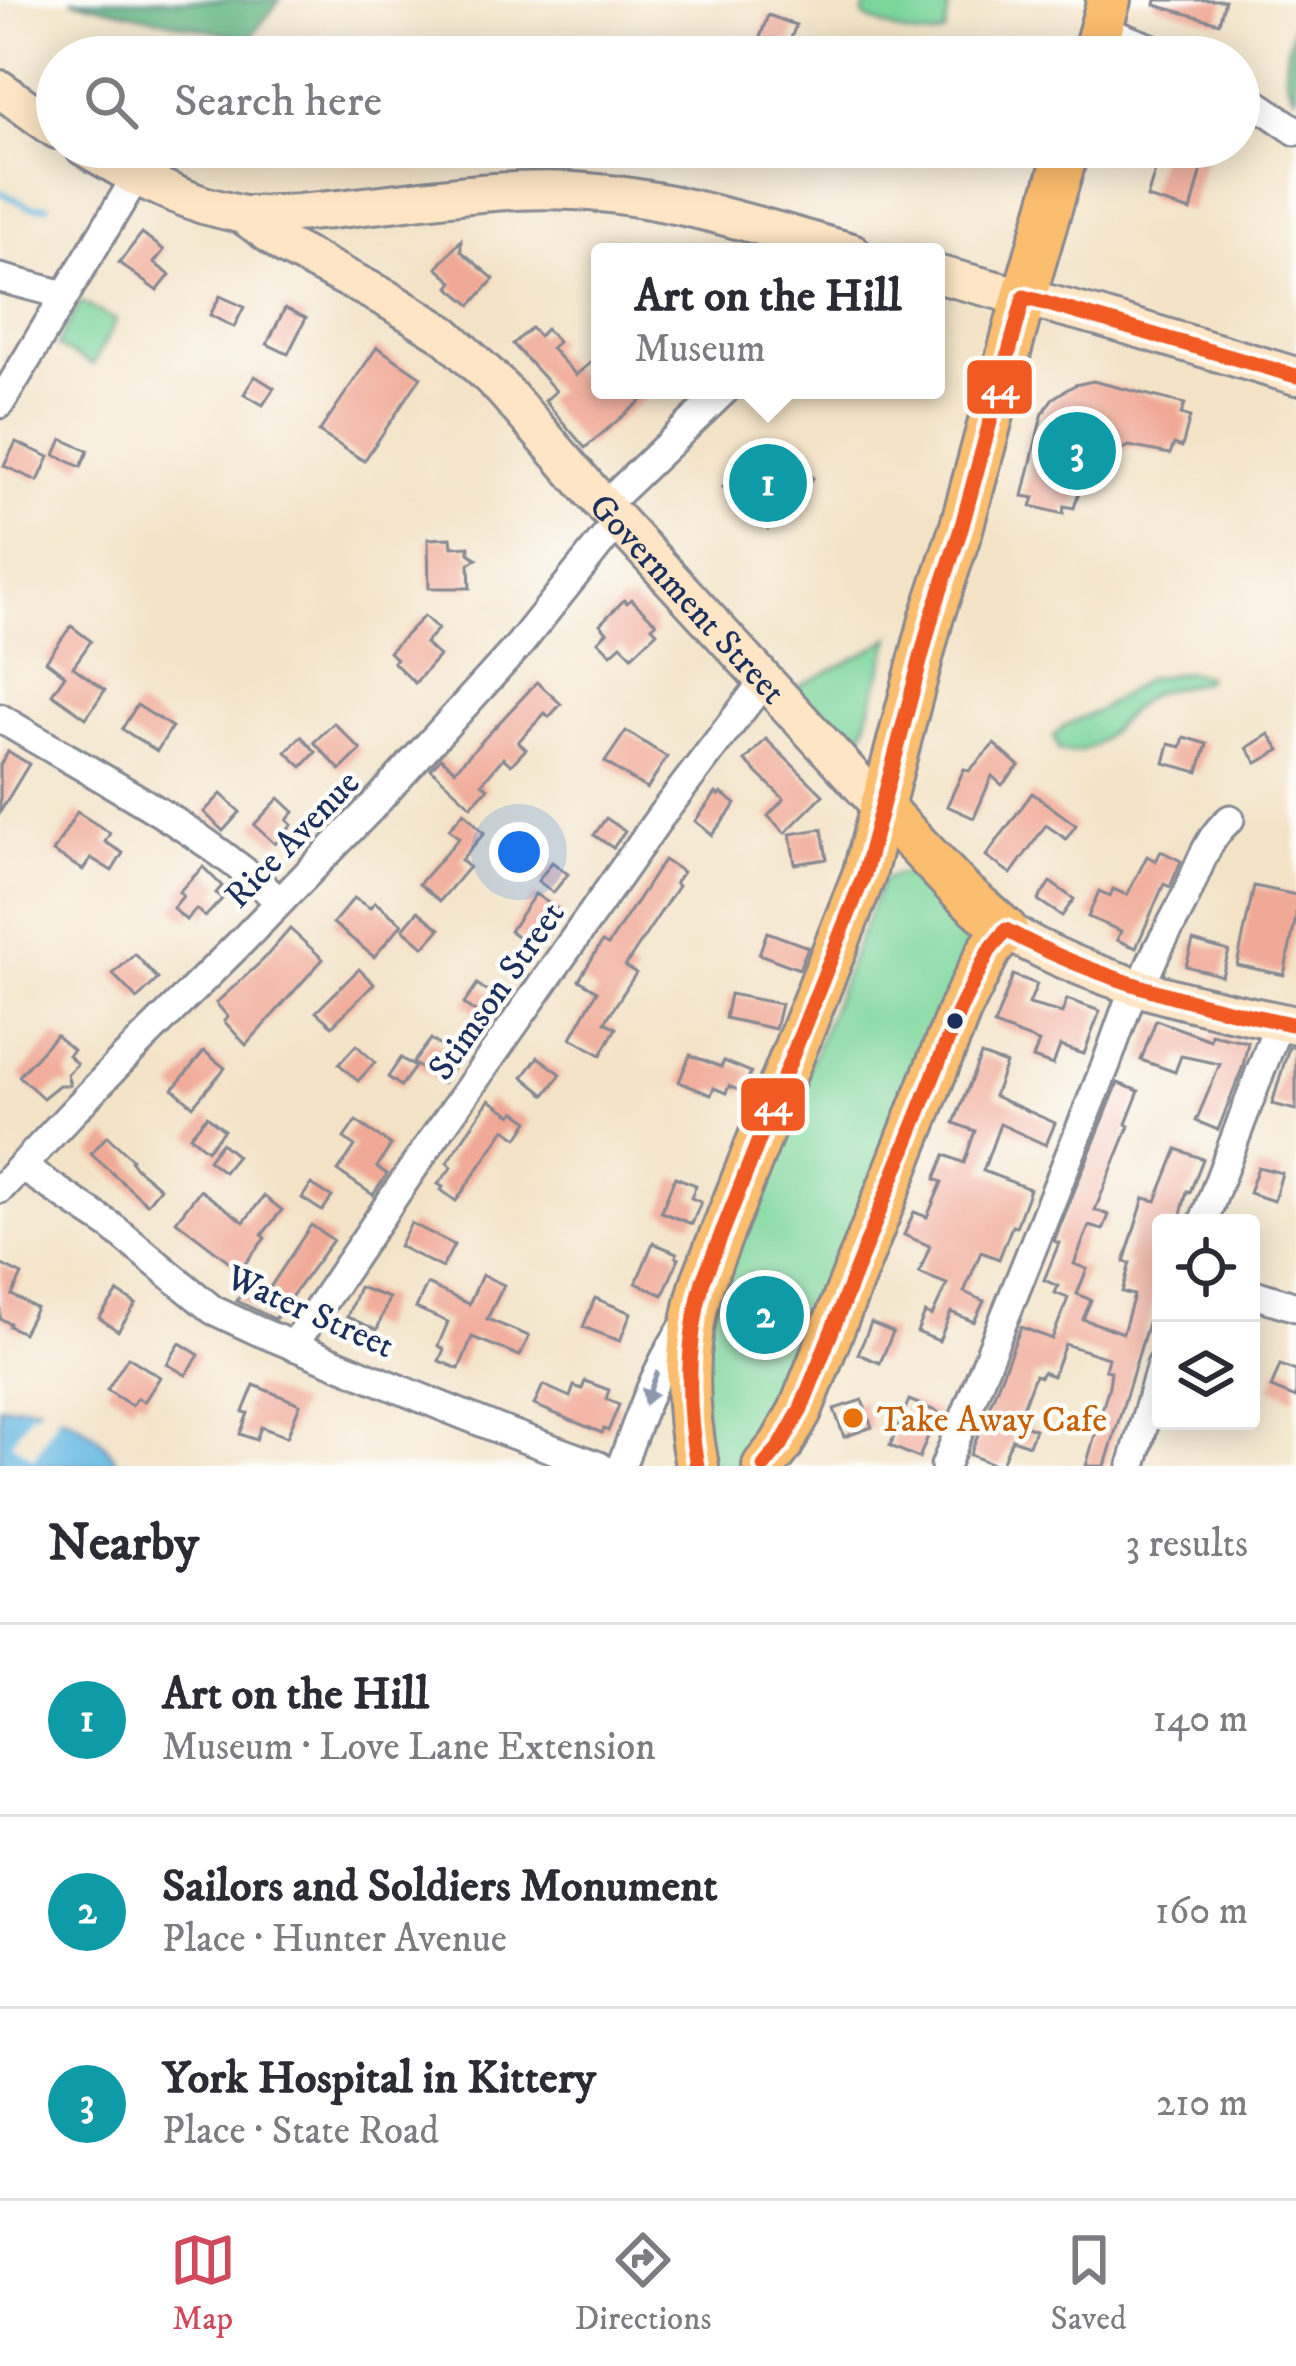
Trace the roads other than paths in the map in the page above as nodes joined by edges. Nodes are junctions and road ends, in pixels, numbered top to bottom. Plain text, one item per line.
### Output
1 (0, 89) edge
2 (1260, 106) edge
3 (36, 115) edge
4 (1296, 131) edge
5 (120, 168) edge
6 (1062, 168) edge
7 (136, 177) junction
8 (243, 215) junction
9 (819, 243) edge
10 (945, 276) edge
11 (0, 278) edge
12 (65, 296) junction
13 (1024, 297) junction
14 (1296, 376) edge
15 (716, 399) edge
16 (0, 404) edge
17 (611, 514) junction
18 (764, 681) junction
19 (0, 718) edge
20 (881, 807) junction
21 (1230, 819) dead end
22 (279, 901) junction
23 (1006, 930) junction
24 (1137, 988) junction
25 (1288, 1024) edge
26 (22, 1167) junction
27 (0, 1189) edge
28 (1207, 1214) edge
29 (1260, 1296) edge
30 (1296, 1306) edge
31 (692, 1315) junction
32 (293, 1346) junction
33 (1152, 1396) edge
34 (599, 1466) edge
35 (621, 1466) edge
36 (697, 1466) edge
37 (764, 1466) edge
38 (945, 1466) edge
39 (1132, 1466) edge

1 - 3 main road
2 - 4 street
5 - 7 main road, Government Street
6 - 13 main road
7 - 8 main road, Government Street
7 - 12 street
8 - 9 main road
8 - 17 main road, Government Street
10 - 13 main road
11 - 12 street
12 - 16 street
13 - 14 main road
13 - 20 main road
15 - 17 street, Rice Avenue
17 - 18 main road, Government Street
17 - 22 street, Rice Avenue
18 - 20 main road, Government Street
18 - 32 street, Stimson Street
19 - 22 street
20 - 23 main road, Government Street
20 - 31 main road
21 - 24 street
22 - 26 street, Rice Avenue
23 - 24 main road, Government Street
23 - 37 main road
24 - 25 main road, Government Street
24 - 38 street
25 - 28 street
26 - 27 street, Rice Avenue
26 - 32 street, Water Street
29 - 30 street
31 -> 35 street
31 - 36 main road
32 - 34 street, Water Street
33 - 39 street

